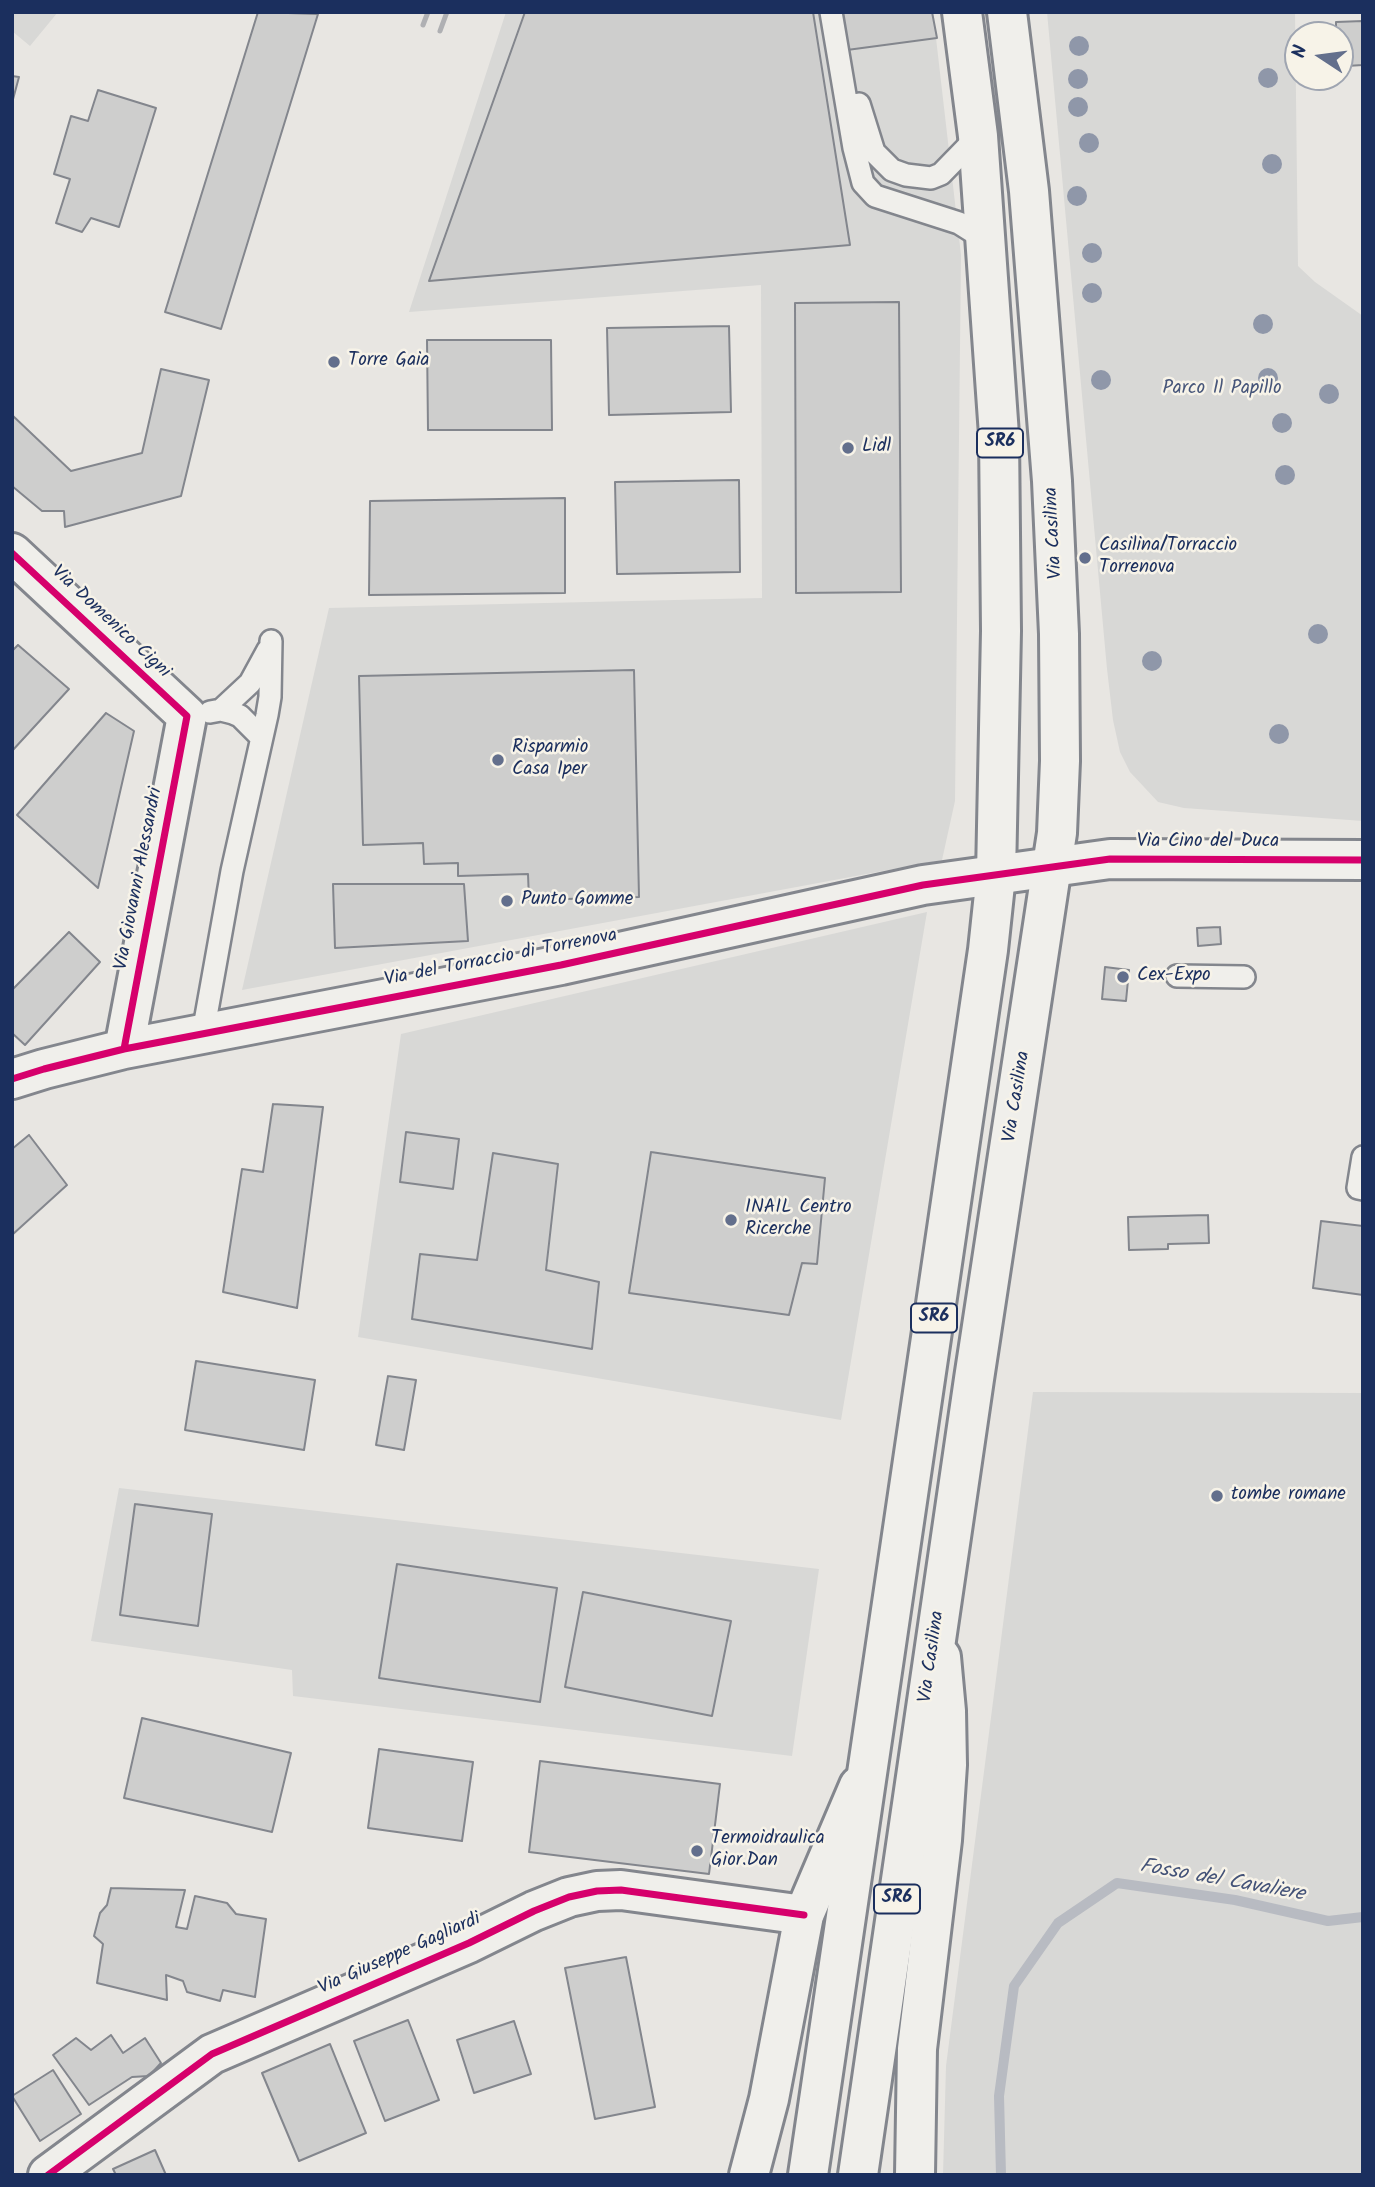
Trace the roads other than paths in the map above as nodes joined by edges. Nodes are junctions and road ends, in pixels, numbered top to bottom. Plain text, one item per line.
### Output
1 (817, 12) edge
2 (831, 12) edge
3 (962, 12) edge
4 (1007, 12) edge
5 (842, 71) junction
6 (978, 136) junction
7 (986, 240) junction
8 (12, 553) edge
9 (204, 713) junction
10 (261, 737) junction
11 (1363, 860) edge
12 (1054, 865) junction
13 (996, 875) junction
14 (1177, 976) dead end
15 (1244, 977) dead end
16 (203, 1033) junction
17 (124, 1049) junction
18 (12, 1079) edge
19 (1363, 1157) edge
20 (1363, 1189) edge
21 (938, 1624) junction
22 (869, 1761) junction
23 (804, 1915) junction
24 (917, 2049) junction
25 (769, 2099) junction
26 (48, 2175) edge
27 (749, 2175) edge
28 (763, 2175) edge
29 (808, 2175) edge
30 (858, 2175) edge
31 (900, 2175) edge
32 (915, 2175) edge

1 - 5 lane
2 - 5 lane
3 - 6 main road, SR6
4 - 12 main road, Via Casilina / SR6
5 - 6 lane
5 - 7 lane
6 - 7 main road, SR6
7 - 13 main road, SR6
8 - 9 main road, Via Domenico Cigni
9 - 10 lane
9 - 10 lane
9 - 17 main road, Via Giovanni Alessandri
10 - 16 lane
11 - 12 main road, Via Cino del Duca
12 - 13 main road, Via Cino del Duca
12 - 21 main road, Via Casilina / SR6
13 - 16 main road, Via del Torraccio di Torrenova
13 - 22 main road, SR6
14 - 15 lane
16 - 17 main road, Via del Torraccio di Torrenova
17 - 18 main road, Via del Torraccio di Torrenova
19 - 20 lane
21 - 24 main road
21 - 30 main road, Via Casilina / SR6
22 - 23 main road
22 - 29 main road, SR6
23 - 25 main road
23 - 26 main road, Via Giuseppe Gagliardi
24 - 31 main road
24 - 32 main road
25 - 27 main road
25 - 28 main road

